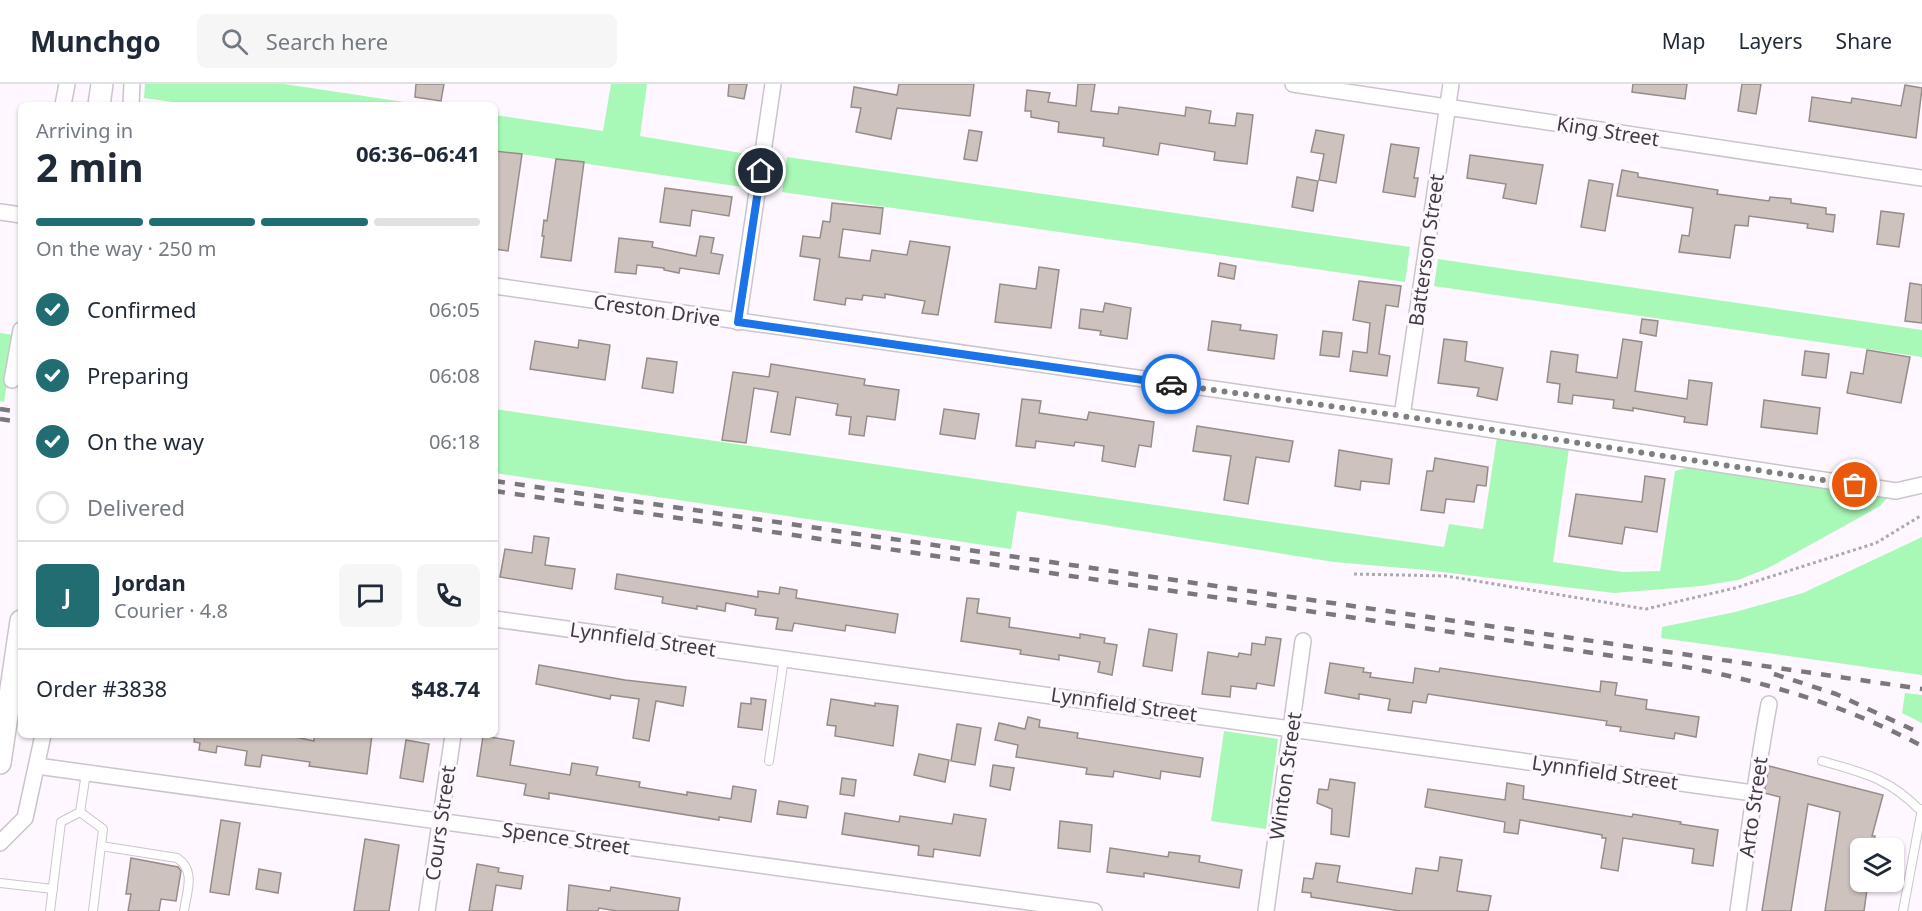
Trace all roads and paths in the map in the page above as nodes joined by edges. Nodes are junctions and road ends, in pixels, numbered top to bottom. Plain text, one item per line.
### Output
1 (67, 84) edge
2 (102, 84) edge
3 (132, 84) edge
4 (773, 84) edge
5 (1293, 84) edge
6 (1450, 84) edge
7 (64, 102) edge
8 (99, 102) edge
9 (130, 102) edge
10 (1447, 106) junction
11 (1922, 178) edge
12 (0, 212) edge
13 (18, 215) edge
14 (498, 286) edge
15 (738, 322) junction
16 (18, 347) edge
17 (12, 380) dead end
18 (1402, 416) junction
19 (1922, 485) edge
20 (1922, 515) edge
21 (1354, 573) dead end
22 (498, 619) edge
23 (18, 641) edge
24 (1303, 641) dead end
25 (784, 657) junction
26 (1768, 704) dead end
27 (1292, 727) junction
28 (42, 738) edge
29 (453, 738) edge
30 (769, 761) dead end
31 (1822, 761) dead end
32 (0, 763) edge
33 (37, 766) junction
34 (86, 773) junction
35 (1753, 793) junction
36 (1921, 810) edge
37 (80, 812) junction
38 (441, 820) junction
39 (0, 843) edge
40 (101, 846) junction
41 (0, 883) edge
42 (53, 889) junction
43 (50, 911) edge
44 (93, 911) edge
45 (184, 911) edge
46 (427, 911) edge
47 (1094, 911) edge
48 (1266, 911) edge
49 (1738, 911) edge
50 (1904, 911) edge

1 - 7 street
2 - 8 main road
3 - 9 street
4 - 15 street
5 - 10 street, King Street
6 - 10 street, Batterson Street
10 - 11 street, King Street
10 - 18 street, Batterson Street
12 - 13 street
14 - 15 street, Creston Drive
15 - 18 street, Creston Drive
16 - 17 street
18 - 19 street, Creston Drive
20 - 21 path
22 - 25 street, Lynnfield Street
23 - 32 main road
24 - 27 street, Winton Street
25 - 27 street, Lynnfield Street
25 - 30 lane
26 - 35 street, Arto Street
27 - 35 street, Lynnfield Street
27 - 48 street, Winton Street
28 - 33 street
29 - 38 street, Cours Street
31 - 36 lane
33 - 34 street, Spence Street
33 - 39 street
34 - 37 lane
34 - 38 street, Spence Street
35 - 49 street, Arto Street
36 - 50 lane
37 - 40 lane
37 - 42 lane
38 - 46 street, Cours Street
38 - 47 street, Spence Street
40 - 44 lane
40 - 45 lane
41 - 42 lane
42 - 43 lane

